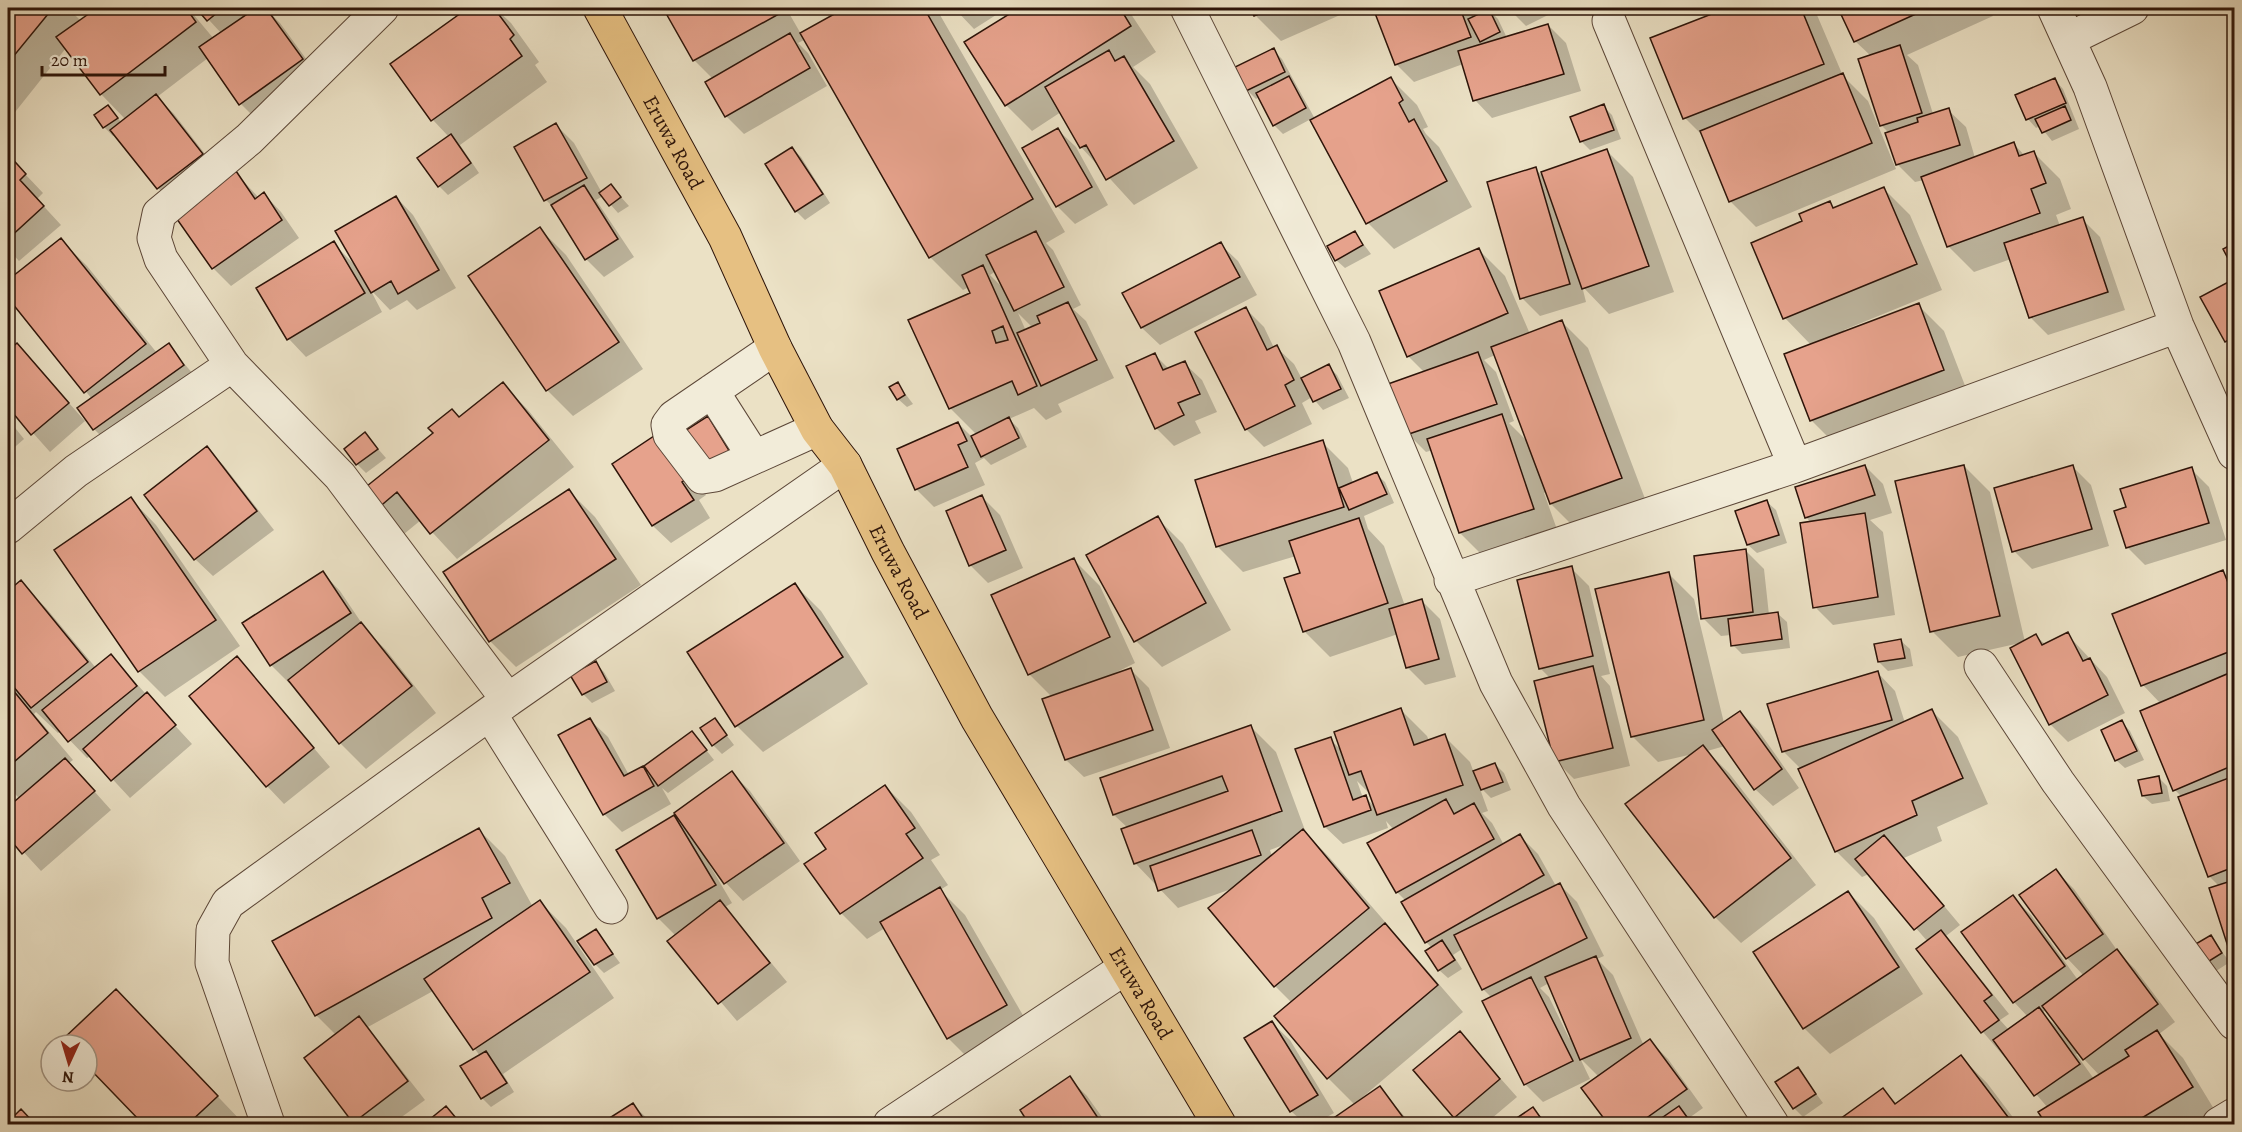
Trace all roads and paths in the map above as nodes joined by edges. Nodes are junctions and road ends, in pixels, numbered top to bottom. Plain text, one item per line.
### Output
1 (382, 8) edge
2 (600, 8) edge
3 (1187, 8) edge
4 (2054, 8) edge
5 (2132, 8) edge
6 (1609, 21) dead end
7 (2069, 39) junction
8 (2177, 326) junction
9 (775, 348) junction
10 (232, 365) junction
11 (712, 391) junction
12 (817, 429) junction
13 (2235, 453) edge
14 (754, 457) junction
15 (844, 465) junction
16 (1795, 466) junction
17 (8, 527) edge
18 (1451, 580) junction
19 (1981, 666) dead end
20 (499, 707) junction
21 (611, 907) dead end
22 (1125, 968) junction
23 (2235, 1023) edge
24 (2235, 1115) edge
25 (268, 1125) edge
26 (890, 1125) edge
27 (1219, 1125) edge
28 (1772, 1125) edge
29 (2219, 1125) edge

1 - 10 street
2 - 9 main road, Eruwa Road
3 - 18 street
4 - 7 street
5 - 7 street
6 - 16 street
7 - 8 street
8 - 13 street
8 - 16 street
9 - 11 street
9 - 12 main road, Eruwa Road
10 - 17 street
10 - 20 street
11 - 14 street
11 - 14 street
12 - 14 street
12 - 15 main road, Eruwa Road
15 - 20 street
15 - 22 main road, Eruwa Road
16 - 18 street
18 - 28 street
19 - 23 street
20 - 21 street
20 - 25 street
22 - 26 street
22 - 27 main road, Eruwa Road
24 - 29 street

